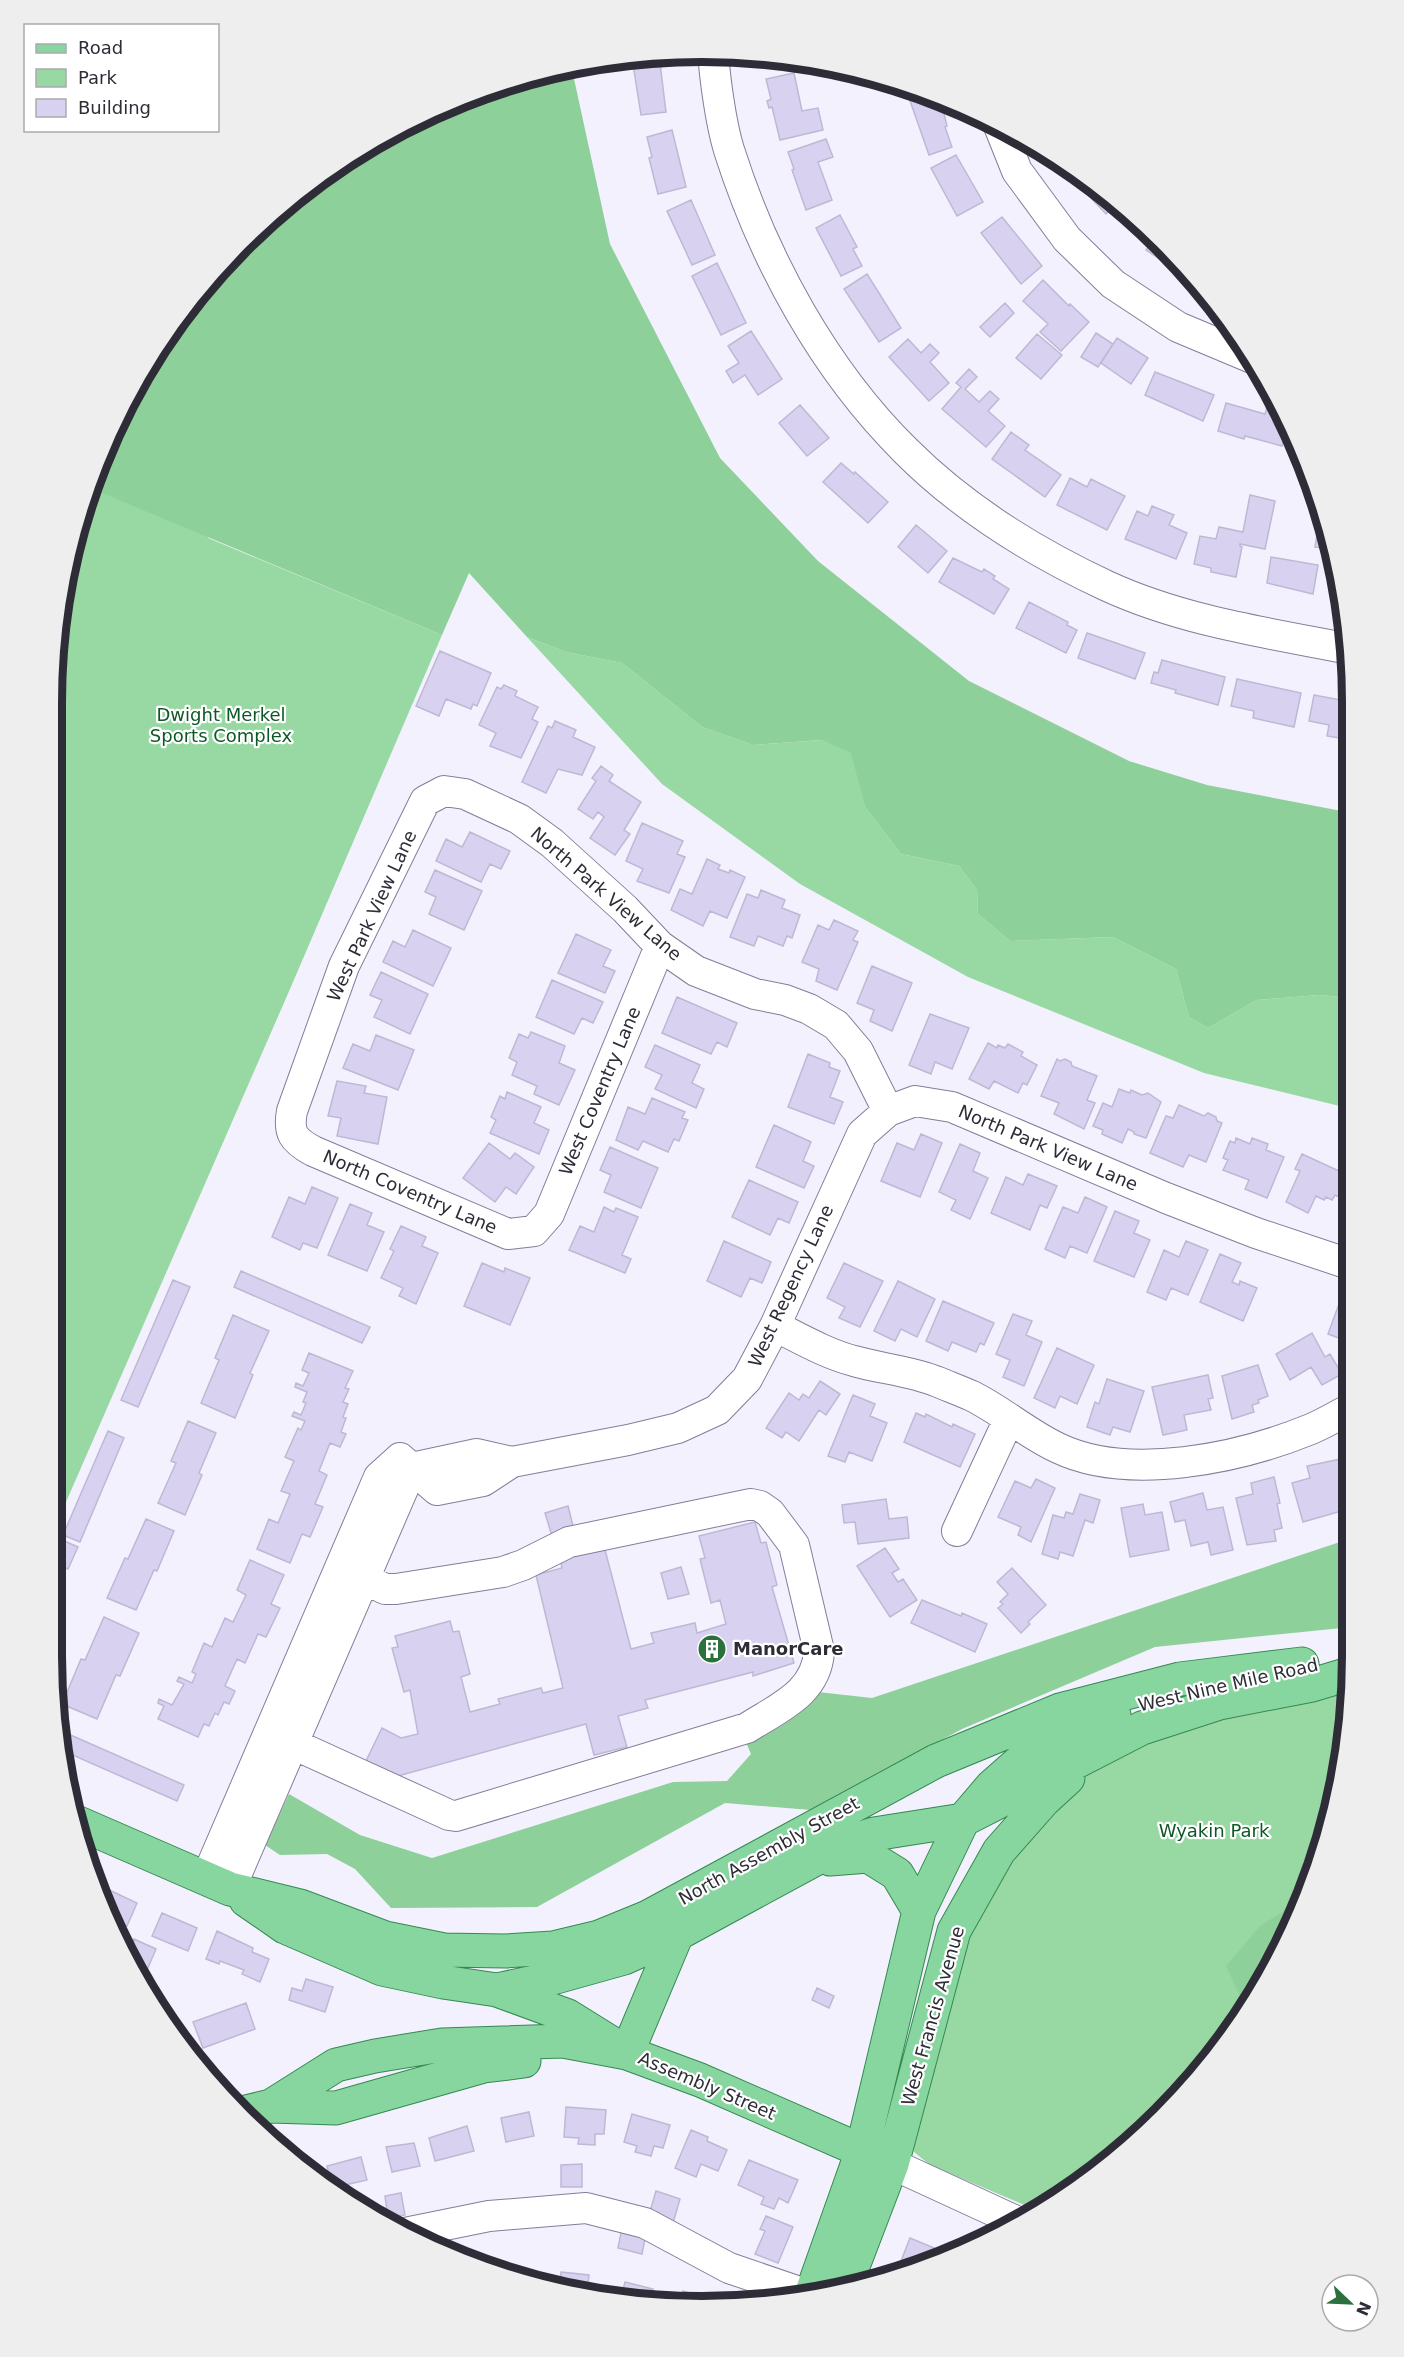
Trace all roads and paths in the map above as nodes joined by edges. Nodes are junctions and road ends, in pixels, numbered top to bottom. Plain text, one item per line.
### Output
1 (714, 62) edge
2 (1004, 138) edge
3 (1239, 353) edge
4 (1340, 648) edge
5 (425, 801) joint
6 (660, 946) junction
7 (888, 1111) junction
8 (292, 1135) joint
9 (534, 1231) joint
10 (1342, 1262) edge
11 (775, 1326) junction
12 (1342, 1413) edge
13 (1009, 1419) junction
14 (957, 1530) dead end
15 (353, 1572) junction
16 (1342, 1661) edge
17 (1302, 1664) junction
18 (1341, 1676) edge
19 (282, 1737) junction
20 (1099, 1751) junction
21 (963, 1820) junction
22 (84, 1826) edge
23 (814, 1860) junction
24 (218, 1884) junction
25 (919, 1911) junction
26 (677, 1934) junction
27 (385, 1938) junction
28 (497, 1990) junction
29 (627, 2053) junction
30 (258, 2109) edge
31 (858, 2164) junction
32 (892, 2164) junction
33 (1008, 2217) edge
34 (421, 2230) edge
35 (848, 2278) edge
36 (814, 2285) edge
37 (792, 2289) edge

1 - 4 street
2 - 3 street
5 - 6 street, North Park View Lane
5 - 8 street, West Park View Lane
6 - 7 street, North Park View Lane
6 - 9 street, West Coventry Lane
7 - 10 street, North Park View Lane
7 - 11 street, West Regency Lane
8 - 9 street, North Coventry Lane
11 - 13 street
11 - 15 street, West Regency Lane
12 - 13 street
13 - 14 street
15 - 19 street
15 - 19 street
16 - 17 main road, West Nine Mile Road
17 - 21 main road, West Nine Mile Road
17 - 27 main road, North Assembly Street
18 - 20 main road, West Nine Mile Road
19 - 24 street
20 - 21 main road, North Assembly Street
20 - 32 main road, West Francis Avenue
21 - 23 main road, North Assembly Street
21 - 25 main road, West Francis Avenue
22 - 24 main road, North Assembly Street
23 - 25 main road
23 - 26 main road, North Assembly Street
24 - 27 main road, North Assembly Street
24 - 28 main road, North Assembly Street
25 - 31 main road, West Francis Avenue
26 - 28 main road, North Assembly Street
26 - 29 main road
27 - 28 main road
28 - 29 main road
29 - 30 main road
29 - 31 main road, Assembly Street
31 - 32 main road
31 - 36 main road, West Francis Avenue
32 - 33 street
32 - 35 main road, West Francis Avenue
34 - 37 street

